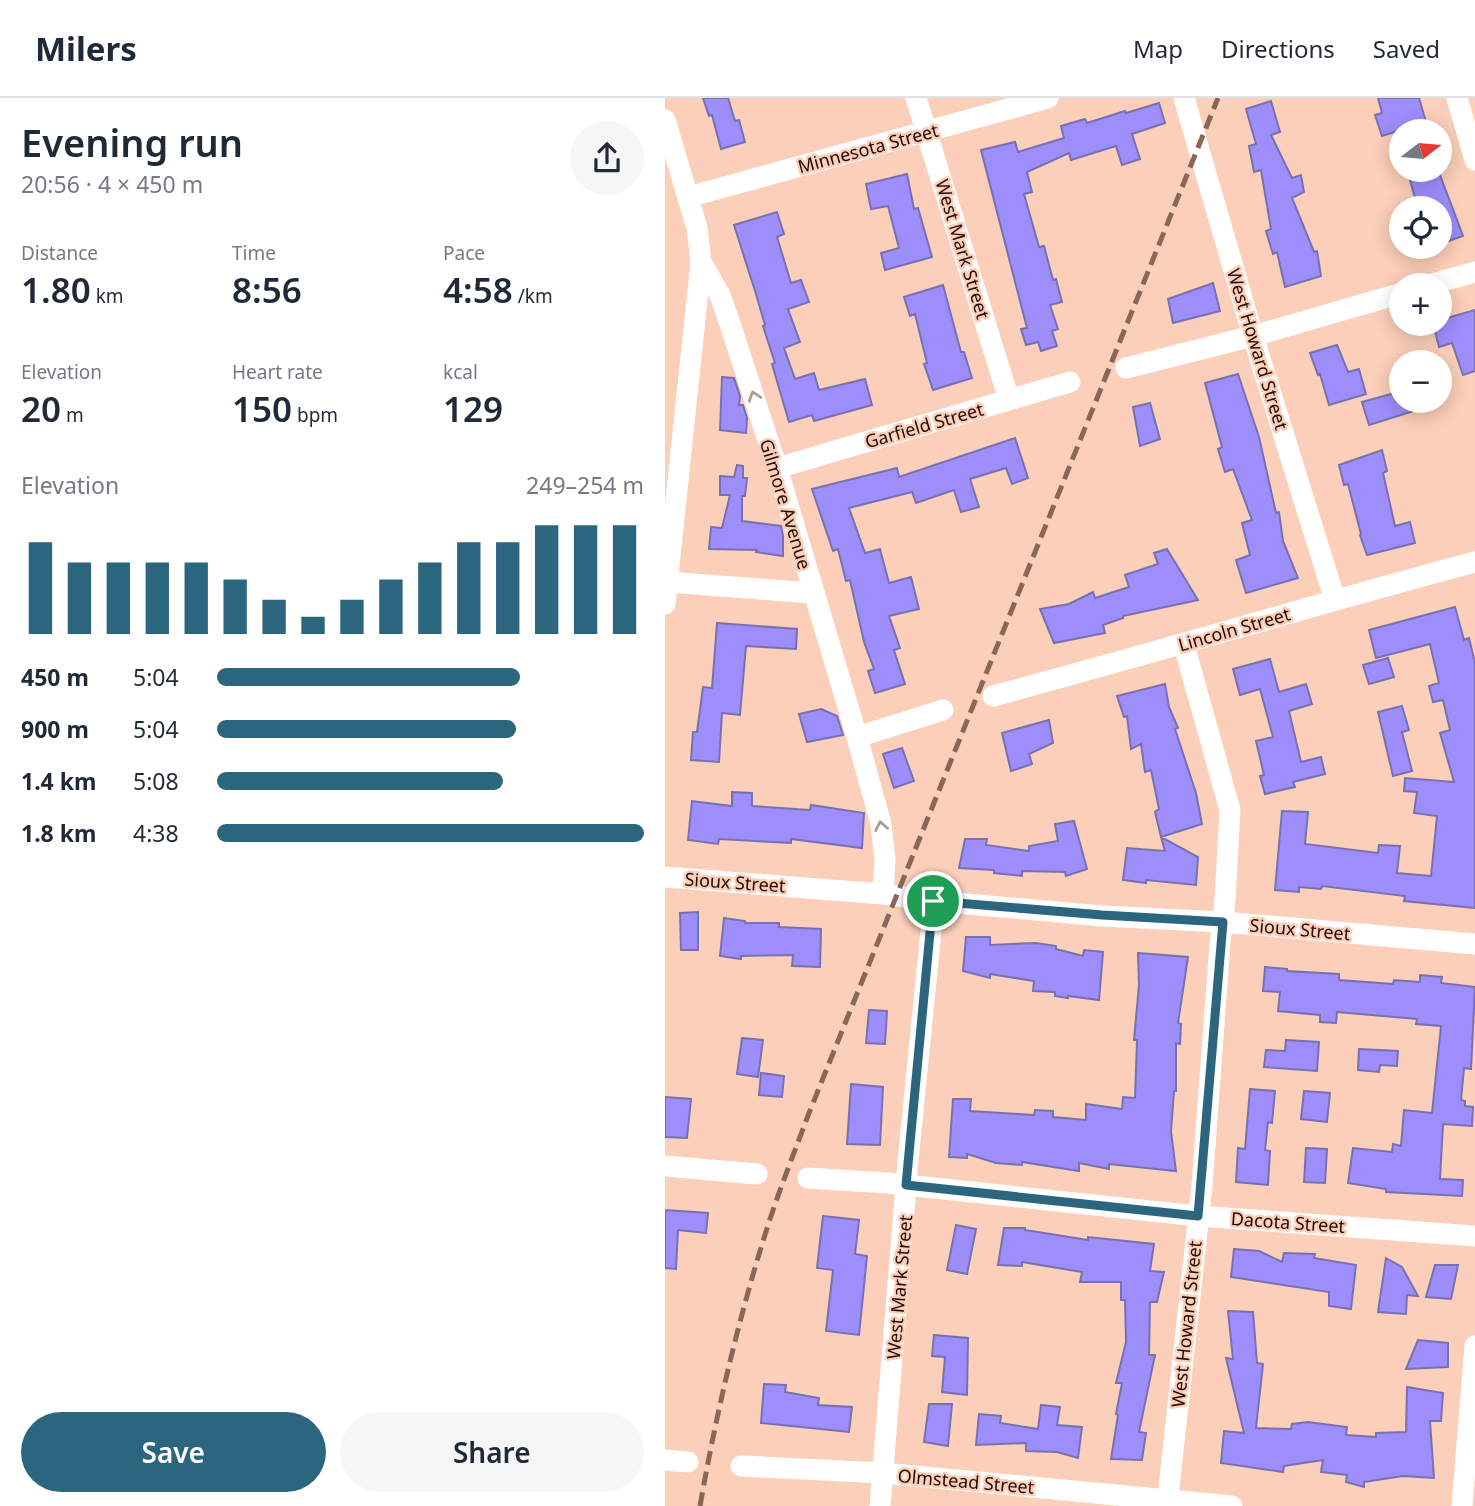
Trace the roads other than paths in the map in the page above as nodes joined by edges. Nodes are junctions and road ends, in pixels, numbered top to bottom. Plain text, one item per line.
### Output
1 (916, 98) edge
2 (1048, 98) edge
3 (1184, 98) edge
4 (1457, 98) edge
5 (665, 120) edge
6 (926, 132) junction
7 (1475, 160) edge
8 (688, 197) junction
9 (701, 262) junction
10 (1475, 272) edge
11 (1452, 278) edge
12 (1389, 297) edge
13 (1253, 336) junction
14 (1126, 368) dead end
15 (1070, 382) dead end
16 (1009, 400) junction
17 (777, 468) junction
18 (1475, 562) edge
19 (667, 582) junction
20 (813, 593) junction
21 (1335, 600) junction
22 (665, 604) edge
23 (1184, 645) junction
24 (993, 695) dead end
25 (943, 710) dead end
26 (857, 737) junction
27 (665, 877) edge
28 (883, 894) junction
29 (933, 901) junction
30 (1223, 922) junction
31 (1475, 944) edge
32 (665, 1166) edge
33 (757, 1174) dead end
34 (808, 1178) dead end
35 (906, 1185) junction
36 (1198, 1216) junction
37 (1475, 1236) edge
38 (1475, 1346) edge
39 (665, 1460) edge
40 (688, 1462) dead end
41 (741, 1466) dead end
42 (883, 1473) junction
43 (1167, 1503) edge
44 (880, 1506) edge
45 (1232, 1506) edge
46 (1462, 1506) edge

1 - 6 street, West Mark Street
2 - 6 street, Minnesota Street
3 - 13 street, West Howard Street
4 - 7 street
5 - 8 street, Gilmore Avenue
6 - 8 street, Minnesota Street
6 - 16 street, West Mark Street
8 - 9 street, Gilmore Avenue
17 -> 9 street, Gilmore Avenue
9 - 19 street
10 - 11 street
12 - 13 street
13 - 14 street
13 - 21 street, West Howard Street
15 - 16 street, Garfield Street
16 - 17 street, Garfield Street
17 - 20 street, Gilmore Avenue
18 - 21 street, Lincoln Street
19 - 20 street
19 - 22 street
20 - 26 street, Gilmore Avenue
21 - 23 street, Lincoln Street
23 - 24 street, Lincoln Street
23 - 30 street, West Howard Street
25 - 26 street
28 -> 26 street, Gilmore Avenue
27 - 28 street, Sioux Street
28 - 29 street, Sioux Street
29 - 30 street, Sioux Street
29 - 35 street, West Mark Street
30 - 31 street, Sioux Street
30 - 36 street, West Howard Street
32 - 33 street
34 - 35 street, Dacota Street
35 - 36 street, Dacota Street
35 - 42 street, West Mark Street
36 - 37 street, Dacota Street
36 - 43 street, West Howard Street
38 - 46 street
39 - 40 street
41 - 42 street, Olmstead Street
42 - 43 street, Olmstead Street
42 - 44 street, West Mark Street
43 - 45 street, Olmstead Street

